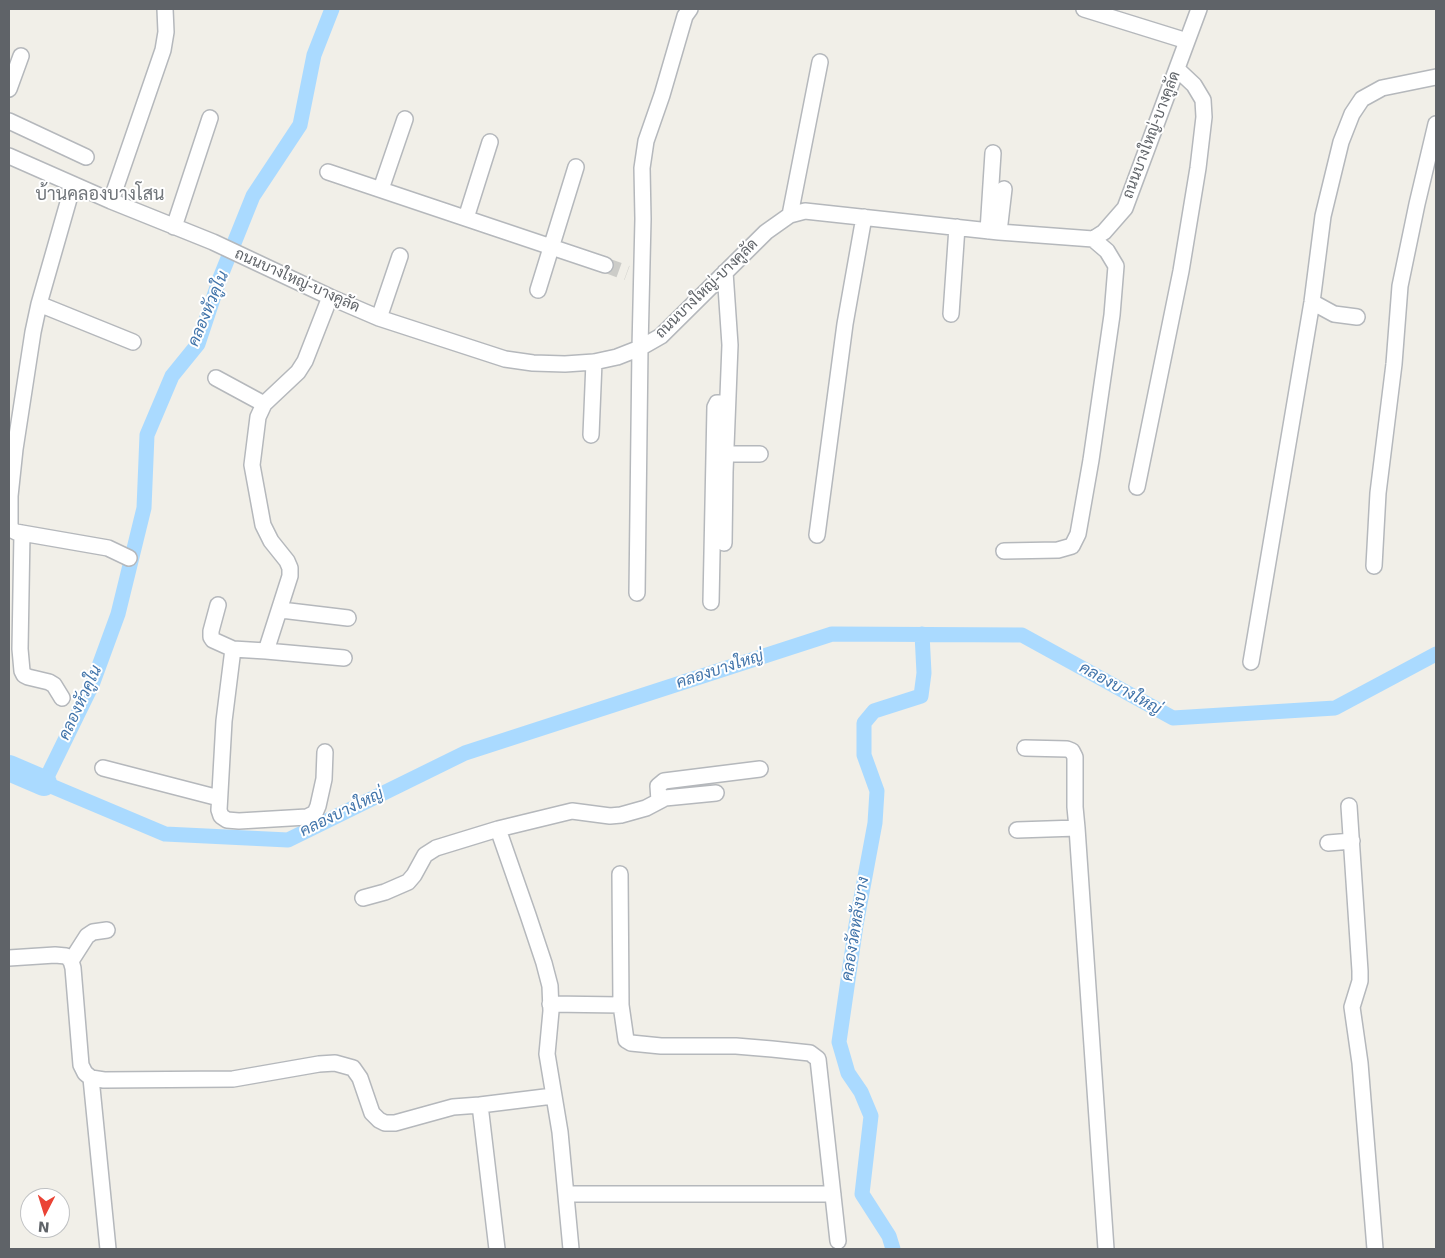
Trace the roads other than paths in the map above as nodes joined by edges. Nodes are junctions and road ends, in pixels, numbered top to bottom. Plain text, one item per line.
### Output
1 (165, 9) edge
2 (689, 9) edge
3 (1084, 9) edge
4 (1199, 9) edge
5 (1187, 41) junction
6 (21, 56) dead end
7 (820, 62) dead end
8 (1177, 70) junction
9 (1436, 77) edge
10 (9, 89) edge
11 (210, 118) dead end
12 (405, 119) dead end
13 (9, 121) edge
14 (1436, 124) edge
15 (490, 142) dead end
16 (993, 153) dead end
17 (9, 156) edge
18 (86, 157) dead end
19 (576, 168) dead end
20 (328, 172) dead end
21 (73, 184) junction
22 (381, 189) junction
23 (1004, 189) dead end
24 (110, 201) junction
25 (790, 215) junction
26 (466, 218) junction
27 (864, 218) junction
28 (174, 227) junction
29 (958, 227) junction
30 (994, 231) junction
31 (1093, 239) junction
32 (552, 247) junction
33 (400, 256) dead end
34 (605, 265) tunnel mouth
35 (725, 272) junction
36 (538, 290) dead end
37 (330, 297) junction
38 (1312, 302) junction
39 (39, 304) junction
40 (951, 314) dead end
41 (380, 318) junction
42 (1357, 318) dead end
43 (133, 342) dead end
44 (640, 348) junction
45 (594, 362) junction
46 (216, 378) dead end
47 (727, 403) junction
48 (264, 404) junction
49 (591, 435) dead end
50 (13, 438) edge
51 (726, 454) junction
52 (760, 454) dead end
53 (1136, 487) dead end
54 (22, 533) junction
55 (817, 535) dead end
56 (724, 543) dead end
57 (1004, 551) dead end
58 (129, 558) dead end
59 (1374, 566) dead end
60 (637, 593) dead end
61 (711, 602) dead end
62 (218, 605) dead end
63 (280, 610) junction
64 (348, 618) dead end
65 (233, 648) junction
66 (266, 651) junction
67 (344, 658) dead end
68 (1251, 662) dead end
69 (62, 698) dead end
70 (1025, 748) dead end
71 (325, 752) dead end
72 (103, 768) dead end
73 (760, 769) dead end
74 (716, 793) dead end
75 (219, 798) junction
76 (659, 801) junction
77 (1350, 806) dead end
78 (1077, 828) junction
79 (498, 829) junction
80 (1017, 830) dead end
81 (1352, 841) junction
82 (1328, 844) dead end
83 (620, 874) dead end
84 (363, 898) dead end
85 (107, 930) dead end
86 (9, 958) edge
87 (71, 960) junction
88 (550, 1004) junction
89 (621, 1005) junction
90 (91, 1078) junction
91 (553, 1096) junction
92 (480, 1106) junction
93 (566, 1194) junction
94 (833, 1194) junction
95 (838, 1241) dead end
96 (108, 1249) edge
97 (497, 1249) edge
98 (571, 1249) edge
99 (1106, 1249) edge
100 (1375, 1249) edge

1 - 24 street
2 - 44 street
3 - 5 street
4 - 5 street, ถนนบางใหญ่-บางคูลัด
5 - 8 street, ถนนบางใหญ่-บางคูลัด
6 - 10 street
7 - 25 street
8 - 31 street, ถนนบางใหญ่-บางคูลัด
8 - 53 street
9 - 38 street
11 - 28 street
12 - 22 street
13 - 18 street
14 - 59 street
15 - 26 street
16 - 30 street
17 - 21 street, ถนนบางใหญ่-บางคูลัด
19 - 32 street
20 - 22 street
21 - 24 street, ถนนบางใหญ่-บางคูลัด
21 - 39 street
22 - 26 street
23 - 30 street
24 - 28 street, ถนนบางใหญ่-บางคูลัด
25 - 27 street, ถนนบางใหญ่-บางคูลัด
25 - 35 street, ถนนบางใหญ่-บางคูลัด
26 - 32 street
27 - 29 street, ถนนบางใหญ่-บางคูลัด
27 - 55 street
28 - 37 street, ถนนบางใหญ่-บางคูลัด
29 - 30 street, ถนนบางใหญ่-บางคูลัด
29 - 40 street
30 - 31 street, ถนนบางใหญ่-บางคูลัด
31 - 57 street
32 - 34 street
32 - 36 street
33 - 41 street
35 - 44 street, ถนนบางใหญ่-บางคูลัด
35 - 47 street
37 - 41 street, ถนนบางใหญ่-บางคูลัด
37 - 48 street
38 - 42 street
38 - 68 street
39 - 43 street
39 - 50 street
41 - 45 street, ถนนบางใหญ่-บางคูลัด
44 - 45 street, ถนนบางใหญ่-บางคูลัด
44 - 60 street
45 - 49 street
46 - 48 street
47 - 51 street
47 - 61 street
48 - 63 street
50 - 54 street
51 - 52 street
51 - 56 street
54 - 58 street
54 - 69 street
62 - 65 street
63 - 64 street
63 - 66 street
65 - 66 street
65 - 75 street
66 - 67 street
70 - 78 street
71 - 75 street
72 - 75 street
73 - 76 street
74 - 76 street
76 - 79 street
77 - 81 street
78 - 80 street
78 - 99 street
79 - 84 street
79 - 88 street
81 - 82 street
81 - 100 street
83 - 89 street
85 - 87 street
86 - 87 street
87 - 90 street
88 - 89 street
88 - 91 street
89 - 94 street
90 - 92 street
90 - 96 street
91 - 92 street
91 - 93 street
92 - 97 street
93 - 94 street
93 - 98 street
94 - 95 street

